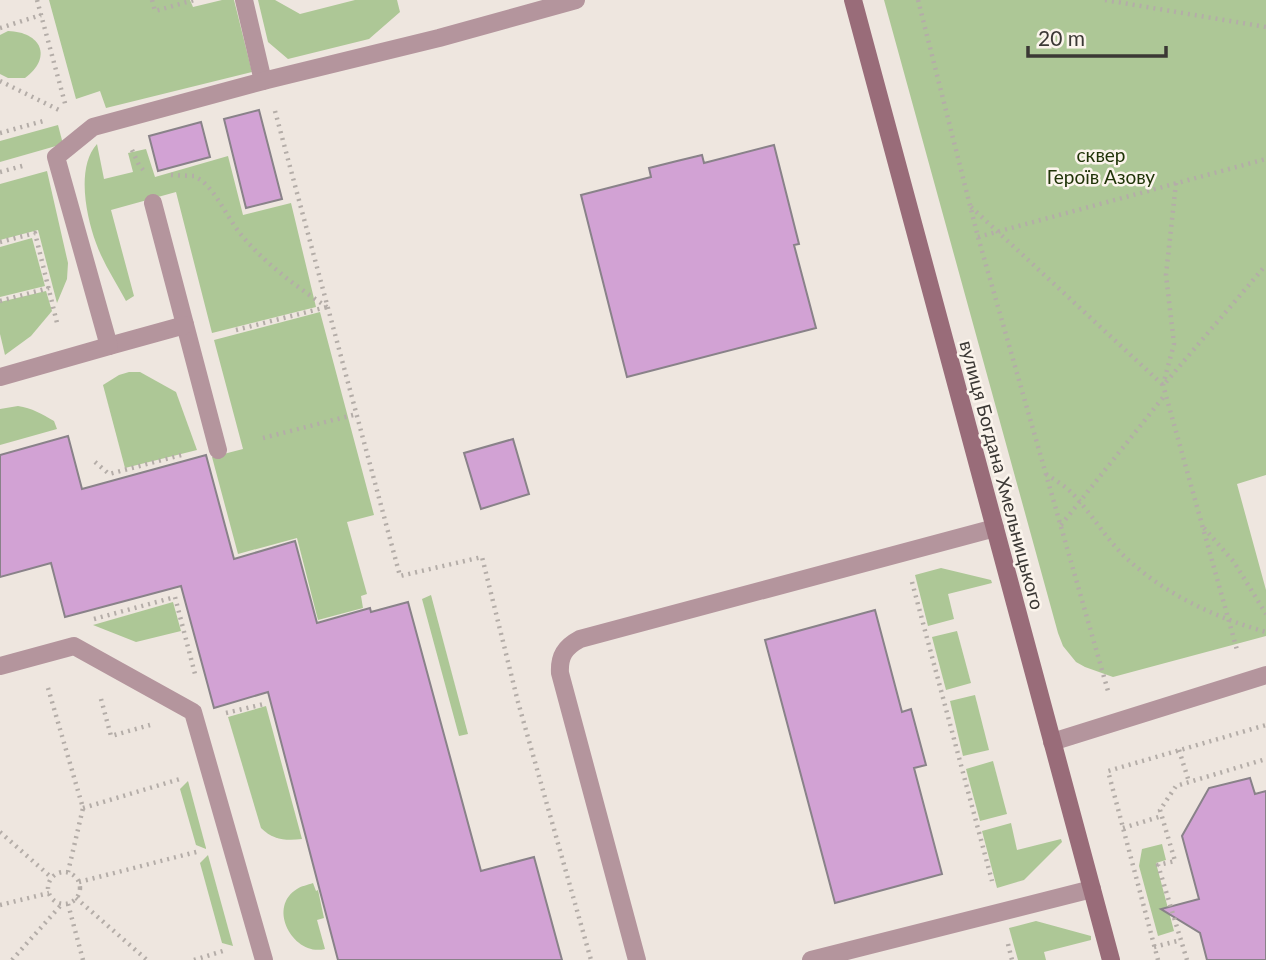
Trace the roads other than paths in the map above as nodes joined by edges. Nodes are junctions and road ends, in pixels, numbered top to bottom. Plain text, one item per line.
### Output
1 (244, 0) edge
2 (576, 0) edge
3 (853, 0) edge
4 (265, 80) junction
5 (153, 203) dead end
6 (185, 325) junction
7 (109, 346) junction
8 (0, 377) edge
9 (217, 448) road end
10 (995, 528) junction
11 (0, 666) edge
12 (1266, 675) edge
13 (1052, 742) junction
14 (1091, 889) junction
15 (264, 960) edge
16 (637, 960) edge
17 (811, 960) edge
18 (1111, 960) edge

1 - 4 lane
2 - 4 lane
3 - 10 street, вулиця Богдана Хмельницького
4 - 7 lane
5 - 6 lane
6 - 7 lane
6 - 9 lane
7 - 8 lane
10 - 13 street, вулиця Богдана Хмельницького
10 - 16 lane
11 - 15 lane
12 - 13 lane
13 - 14 street, вулиця Богдана Хмельницького
14 - 17 lane
14 - 18 street, вулиця Богдана Хмельницького

